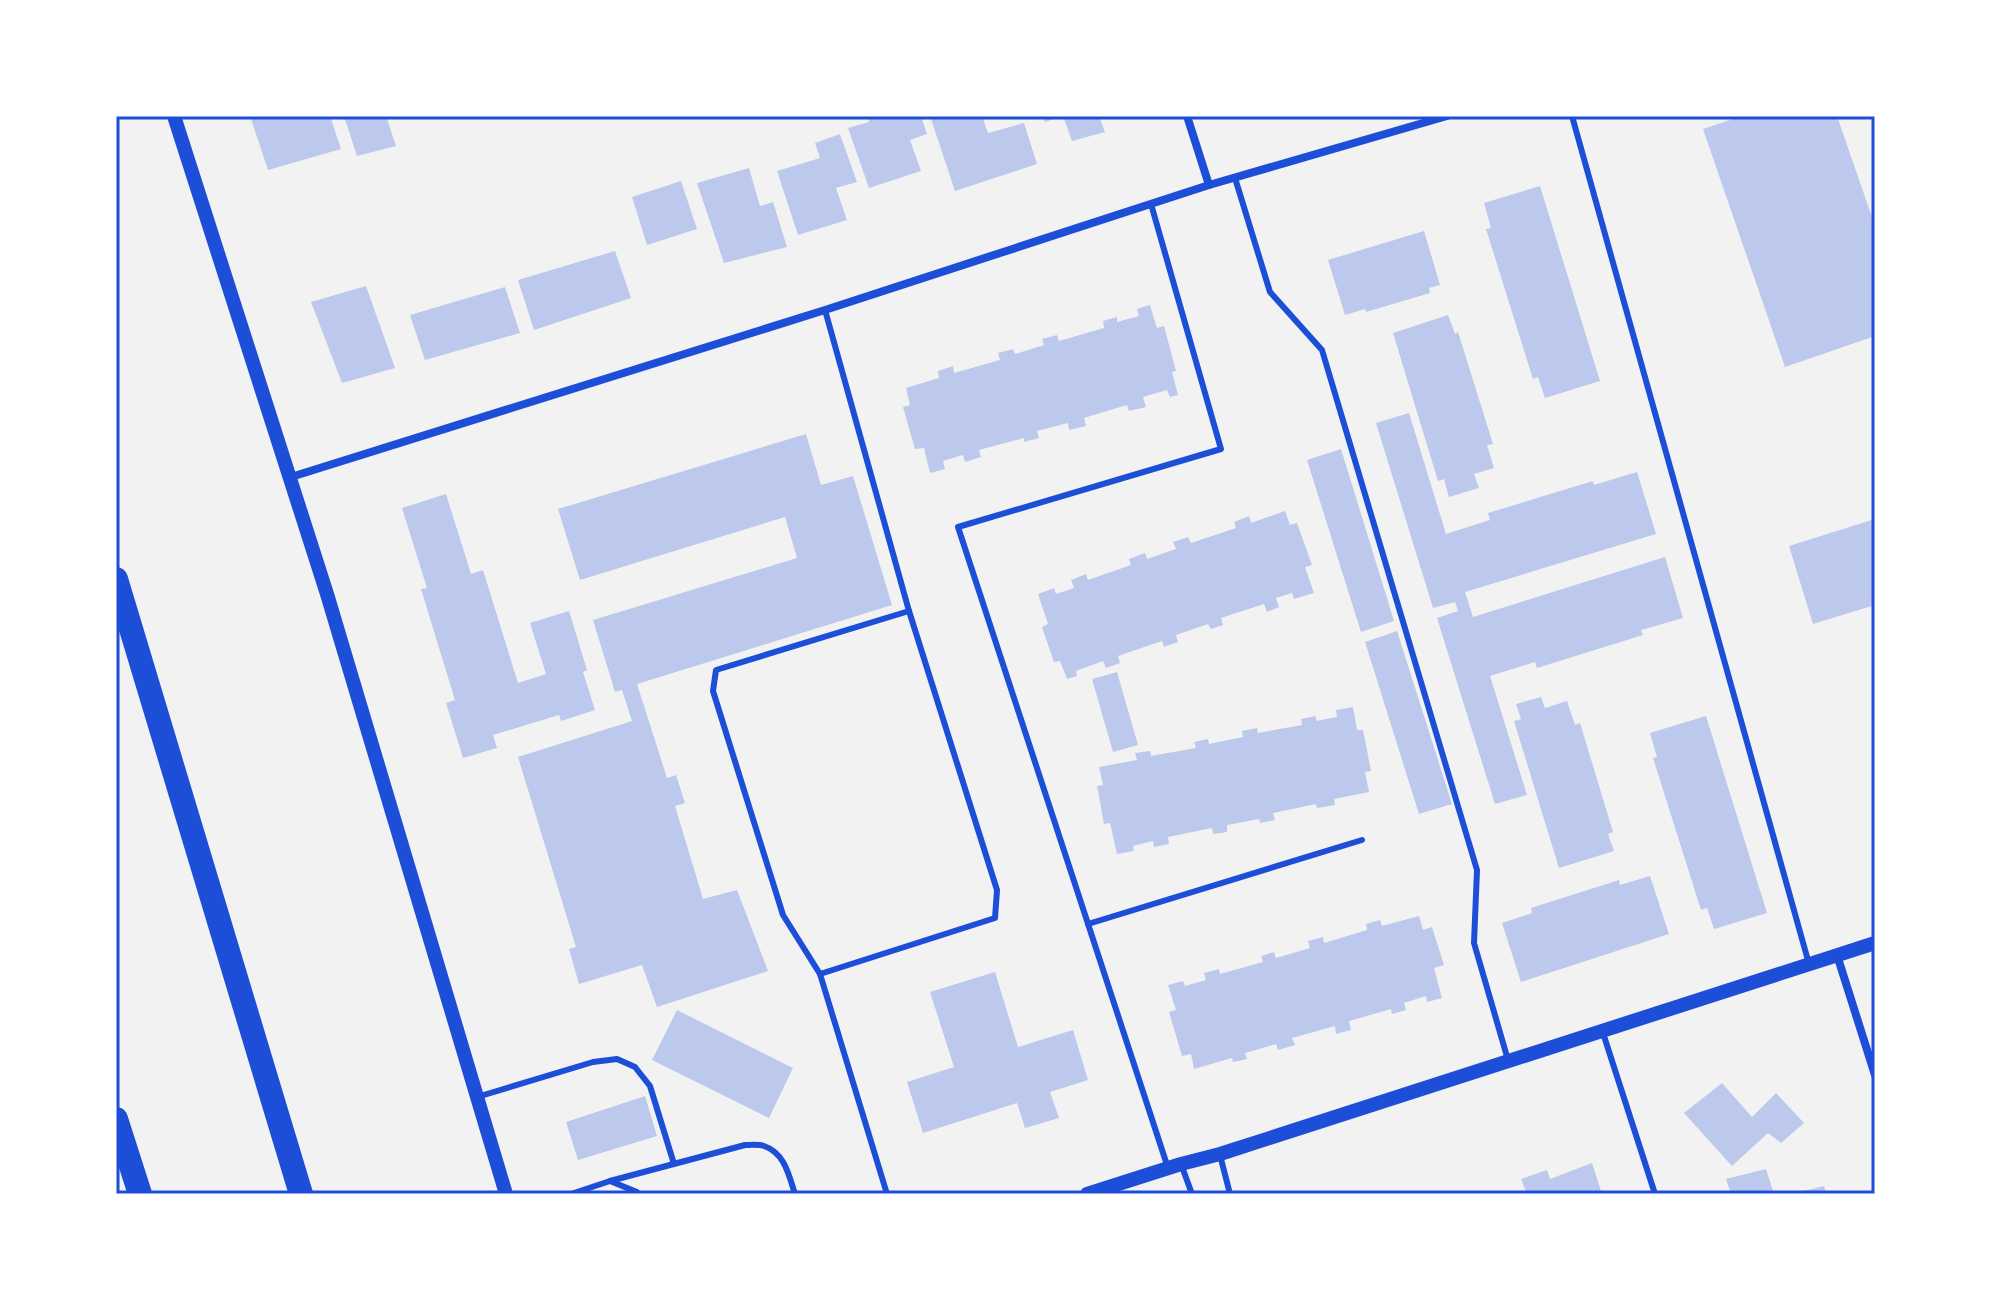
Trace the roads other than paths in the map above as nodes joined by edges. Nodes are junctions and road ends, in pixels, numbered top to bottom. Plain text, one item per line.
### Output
1 (174, 116) edge
2 (1187, 116) edge
3 (1447, 116) edge
4 (1572, 116) edge
5 (1235, 178) junction
6 (1209, 185) junction
7 (1151, 204) junction
8 (825, 310) junction
9 (291, 477) junction
10 (116, 579) edge
11 (909, 611) junction
12 (1362, 840) dead end
13 (1088, 924) junction
14 (1875, 943) edge
15 (1837, 955) junction
16 (1809, 964) junction
17 (820, 974) junction
18 (1602, 1030) junction
19 (1508, 1060) junction
20 (1875, 1075) edge
21 (477, 1097) junction
22 (116, 1119) edge
23 (1220, 1154) junction
24 (674, 1164) junction
25 (1175, 1166) junction
26 (610, 1181) junction
27 (140, 1194) edge
28 (301, 1194) edge
29 (506, 1194) edge
30 (571, 1194) edge
31 (639, 1194) edge
32 (795, 1194) edge
33 (887, 1194) edge
34 (1087, 1194) edge
35 (1192, 1194) edge
36 (1230, 1194) edge
37 (1655, 1194) edge

1 - 9 street
2 - 6 street
3 - 5 street
4 - 16 lane
5 - 6 street
5 - 19 lane
6 - 7 street
7 - 8 street
7 - 13 lane
8 - 9 street
8 - 11 lane
9 - 21 street
10 - 28 highway
11 - 17 lane
11 - 17 lane
12 - 13 lane
13 - 25 lane
14 - 15 street
15 - 16 street
15 - 20 street
16 - 18 street
17 - 33 lane
18 - 19 street
18 - 37 lane
19 - 23 street
21 - 24 lane
21 - 29 street
22 - 27 highway
23 - 25 street
23 - 36 lane
24 - 26 lane
24 - 32 lane
25 - 34 street
25 - 35 lane
26 - 30 lane
26 - 31 lane

